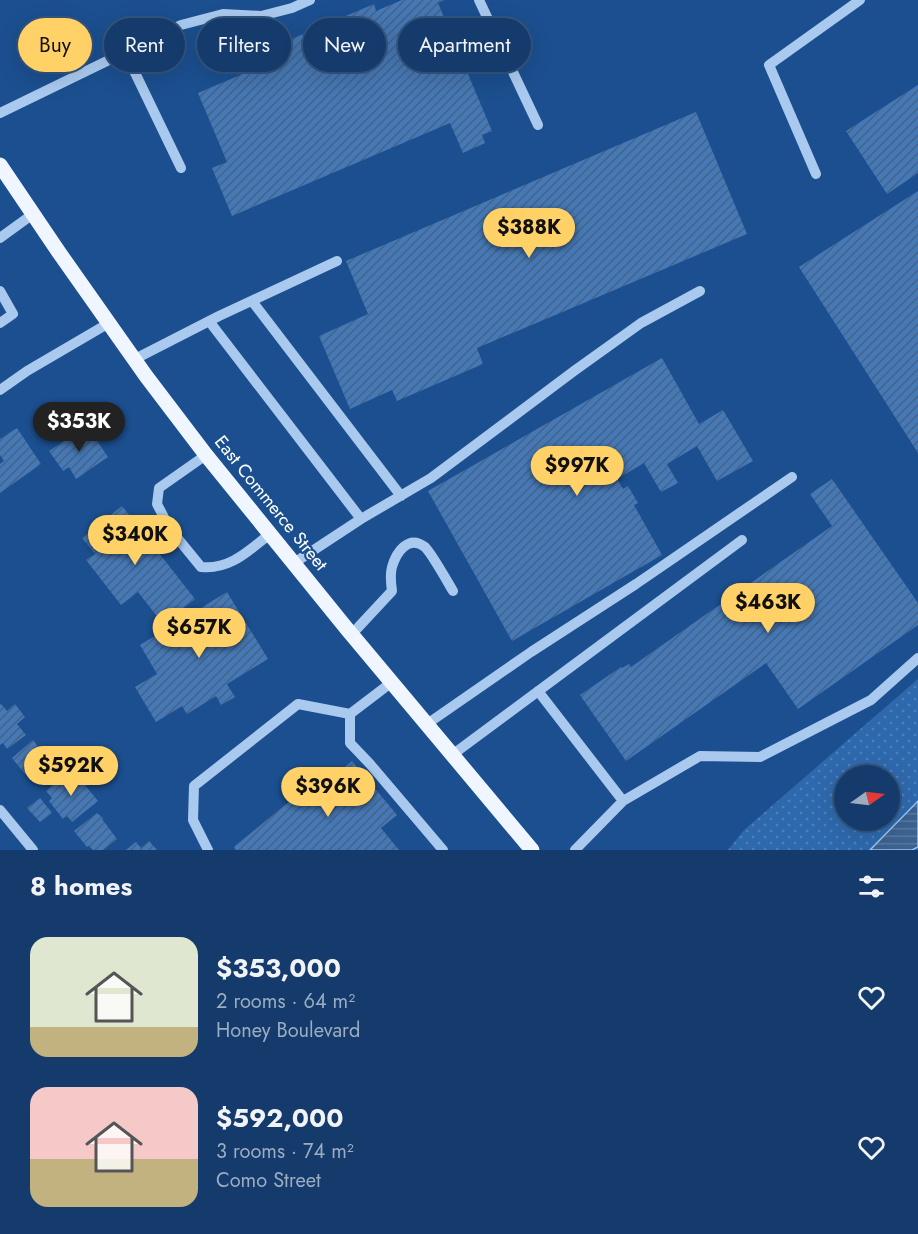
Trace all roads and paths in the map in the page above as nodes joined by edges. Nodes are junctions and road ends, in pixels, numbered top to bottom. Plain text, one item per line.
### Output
1 (310, 0) edge
2 (479, 0) edge
3 (860, 0) edge
4 (185, 24) edge
5 (104, 62) edge
6 (135, 72) edge
7 (0, 113) edge
8 (538, 125) dead end
9 (0, 165) edge
10 (181, 168) dead end
11 (816, 174) dead end
12 (33, 214) junction
13 (0, 238) edge
14 (337, 261) dead end
15 (0, 291) edge
16 (700, 291) dead end
17 (252, 301) junction
18 (209, 321) junction
19 (0, 323) edge
20 (109, 323) junction
21 (135, 359) junction
22 (0, 390) edge
23 (206, 455) junction
24 (792, 477) dead end
25 (401, 496) junction
26 (361, 519) junction
27 (270, 534) junction
28 (742, 540) dead end
29 (294, 563) junction
30 (453, 591) dead end
31 (352, 634) junction
32 (918, 658) edge
33 (392, 682) junction
34 (538, 691) junction
35 (350, 714) junction
36 (427, 724) junction
37 (452, 755) junction
38 (623, 801) junction
39 (0, 810) edge
40 (33, 850) edge
41 (208, 850) edge
42 (443, 850) edge
43 (532, 850) edge
44 (575, 850) edge

1 - 4 street
2 - 8 street
3 - 11 street
5 - 7 street
6 - 10 street
9 - 12 main road, East Commerce Street
12 - 13 street
12 - 20 main road, East Commerce Street
14 - 17 street
15 - 19 street
16 - 25 street
17 - 18 street
17 - 25 street
18 - 21 street
18 - 26 street
20 - 21 main road, East Commerce Street
20 - 22 street
21 - 23 main road, East Commerce Street
23 - 27 main road, East Commerce Street
23 - 27 street
24 - 36 street
25 - 26 street
26 - 29 street
27 - 29 main road, East Commerce Street
28 - 34 street
29 - 31 main road, East Commerce Street
30 - 31 street
31 - 33 main road, East Commerce Street
32 - 38 street
33 - 35 street
33 - 36 main road, East Commerce Street
34 - 37 street
34 - 38 street
35 - 41 street
35 - 42 street
36 - 37 main road, East Commerce Street
37 - 43 main road, East Commerce Street
38 - 44 street
39 - 40 street

